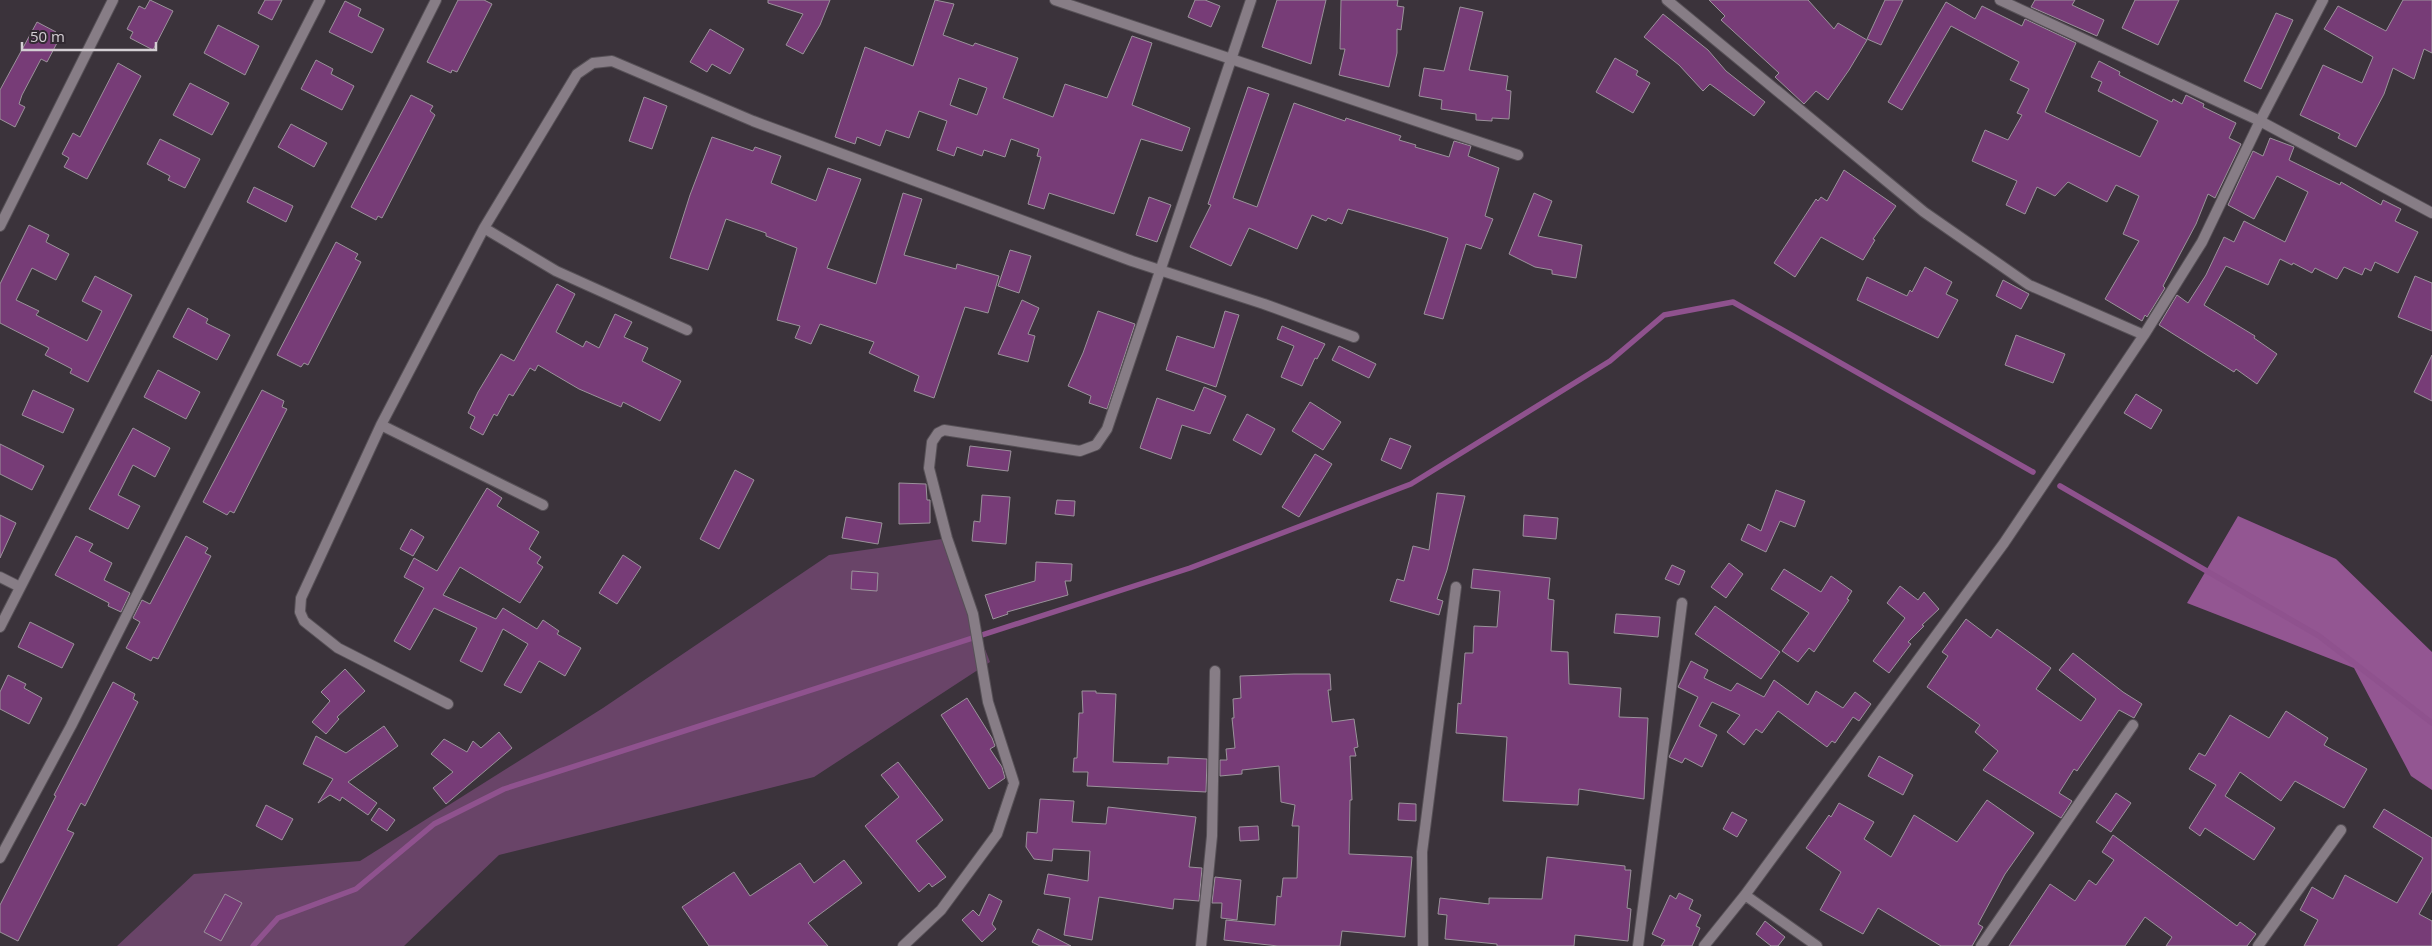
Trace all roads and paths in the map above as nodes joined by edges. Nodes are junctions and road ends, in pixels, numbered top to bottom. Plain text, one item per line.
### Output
1 (113, 0) edge
2 (320, 0) edge
3 (436, 0) edge
4 (1054, 0) edge
5 (1251, 0) edge
6 (1667, 0) edge
7 (2000, 0) edge
8 (2323, 0) edge
9 (1230, 60) junction
10 (2260, 120) junction
11 (1518, 155) dead end
12 (2432, 212) edge
13 (0, 226) edge
14 (484, 228) junction
15 (1161, 269) junction
16 (687, 330) dead end
17 (2144, 335) junction
18 (1354, 337) dead end
19 (381, 425) junction
20 (543, 505) dead end
21 (0, 577) edge
22 (20, 587) junction
23 (1456, 587) dead end
24 (1682, 603) dead end
25 (0, 628) edge
26 (1215, 670) dead end
27 (448, 704) dead end
28 (2133, 725) dead end
29 (2341, 830) dead end
30 (0, 858) edge
31 (1745, 895) junction
32 (903, 946) edge
33 (1201, 946) edge
34 (1423, 946) edge
35 (1638, 946) edge
36 (1704, 946) edge
37 (1817, 946) edge
38 (1981, 946) edge
39 (2258, 946) edge

1 - 13 street
2 - 22 street
3 - 30 street
4 - 9 street
5 - 9 street
6 - 17 street
7 - 10 street
8 - 10 street
9 - 11 street
9 - 15 street
10 - 12 street
10 - 17 street
14 - 15 street
14 - 16 street
14 - 19 street
15 - 18 street
15 - 32 street
17 - 31 street
19 - 20 street
19 - 27 street
21 - 22 street
22 - 25 street
23 - 34 street
24 - 35 street
26 - 33 street
28 - 38 street
29 - 39 street
31 - 36 street
31 - 37 street

